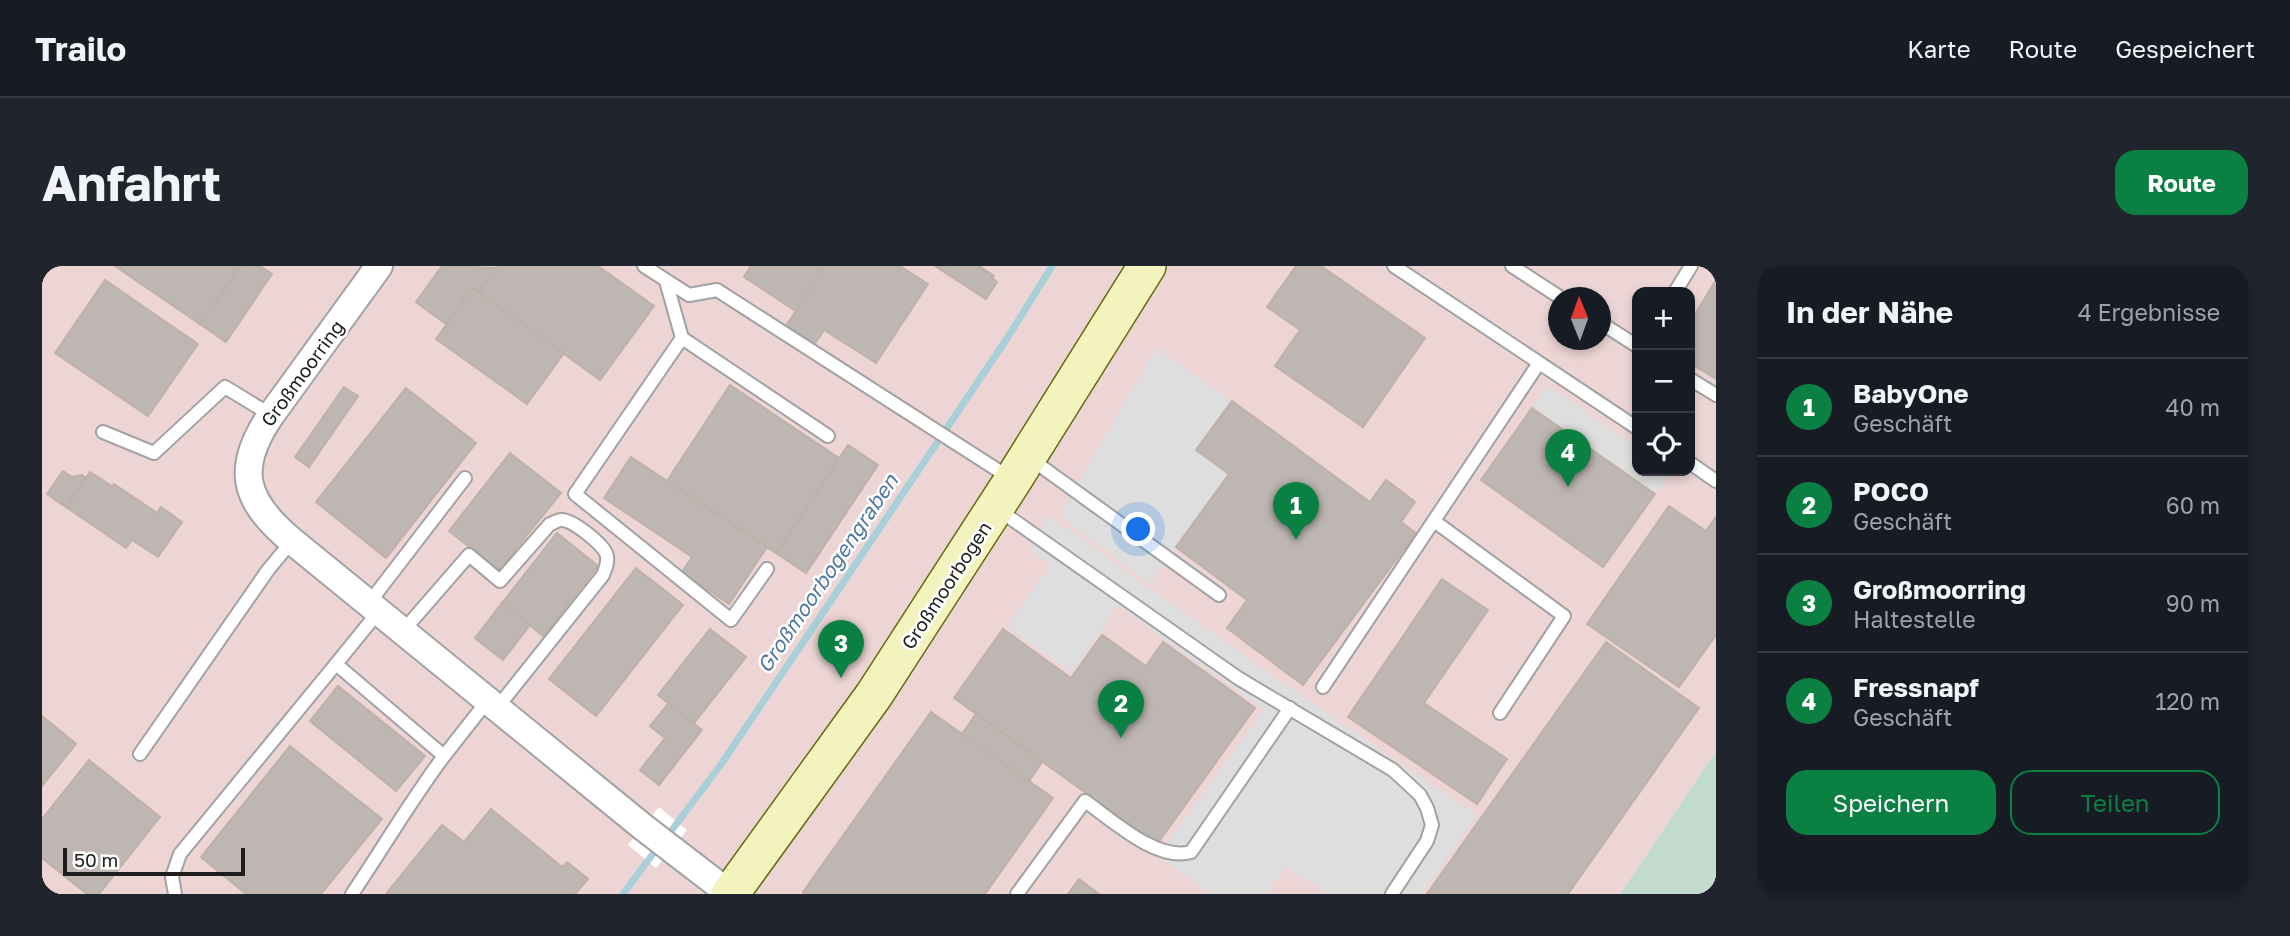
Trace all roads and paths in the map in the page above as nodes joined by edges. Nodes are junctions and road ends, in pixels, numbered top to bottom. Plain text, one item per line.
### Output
1 (379, 266) edge
2 (644, 266) edge
3 (1147, 266) edge
4 (1394, 266) edge
5 (1512, 266) edge
6 (1691, 266) edge
7 (666, 281) junction
8 (1678, 287) edge
9 (1548, 290) edge
10 (1611, 329) edge
11 (682, 338) junction
12 (1632, 343) edge
13 (1539, 363) junction
14 (1695, 382) edge
15 (1716, 395) edge
16 (271, 415) junction
17 (1632, 425) edge
18 (103, 432) dead end
19 (828, 436) dead end
20 (1695, 466) edge
21 (465, 478) dead end
22 (1716, 481) edge
23 (1012, 482) junction
24 (1434, 521) junction
25 (292, 541) junction
26 (767, 569) dead end
27 (1219, 596) dead end
28 (374, 607) junction
29 (403, 631) junction
30 (335, 664) junction
31 (1323, 687) dead end
32 (492, 704) junction
33 (1290, 708) junction
34 (1500, 713) dead end
35 (141, 754) dead end
36 (444, 756) junction
37 (175, 894) edge
38 (352, 894) edge
39 (730, 894) edge
40 (1017, 894) edge
41 (1392, 894) edge

1 - 16 street, Großmoorring
2 - 7 lane
3 - 23 main road, Großmoorbogen
4 - 13 lane
5 - 9 lane
6 - 8 lane
7 - 11 lane
7 - 23 lane
10 - 12 lane
11 - 19 lane
11 - 26 lane
13 - 17 lane
13 - 24 lane
14 - 15 lane
16 - 18 lane
16 - 25 street, Großmoorring
20 - 22 lane
21 - 28 lane
23 - 27 lane
23 - 33 lane
23 - 39 main road, Großmoorbogen
24 - 31 lane
24 - 34 lane
25 - 28 street, Großmoorring
25 - 35 lane
28 - 29 street, Großmoorring
28 - 30 lane
29 - 32 street, Großmoorring
29 - 32 lane
30 - 36 lane
30 - 37 lane
32 - 36 lane
32 - 39 street, Großmoorring
33 - 40 lane
33 - 41 lane
36 - 38 lane

